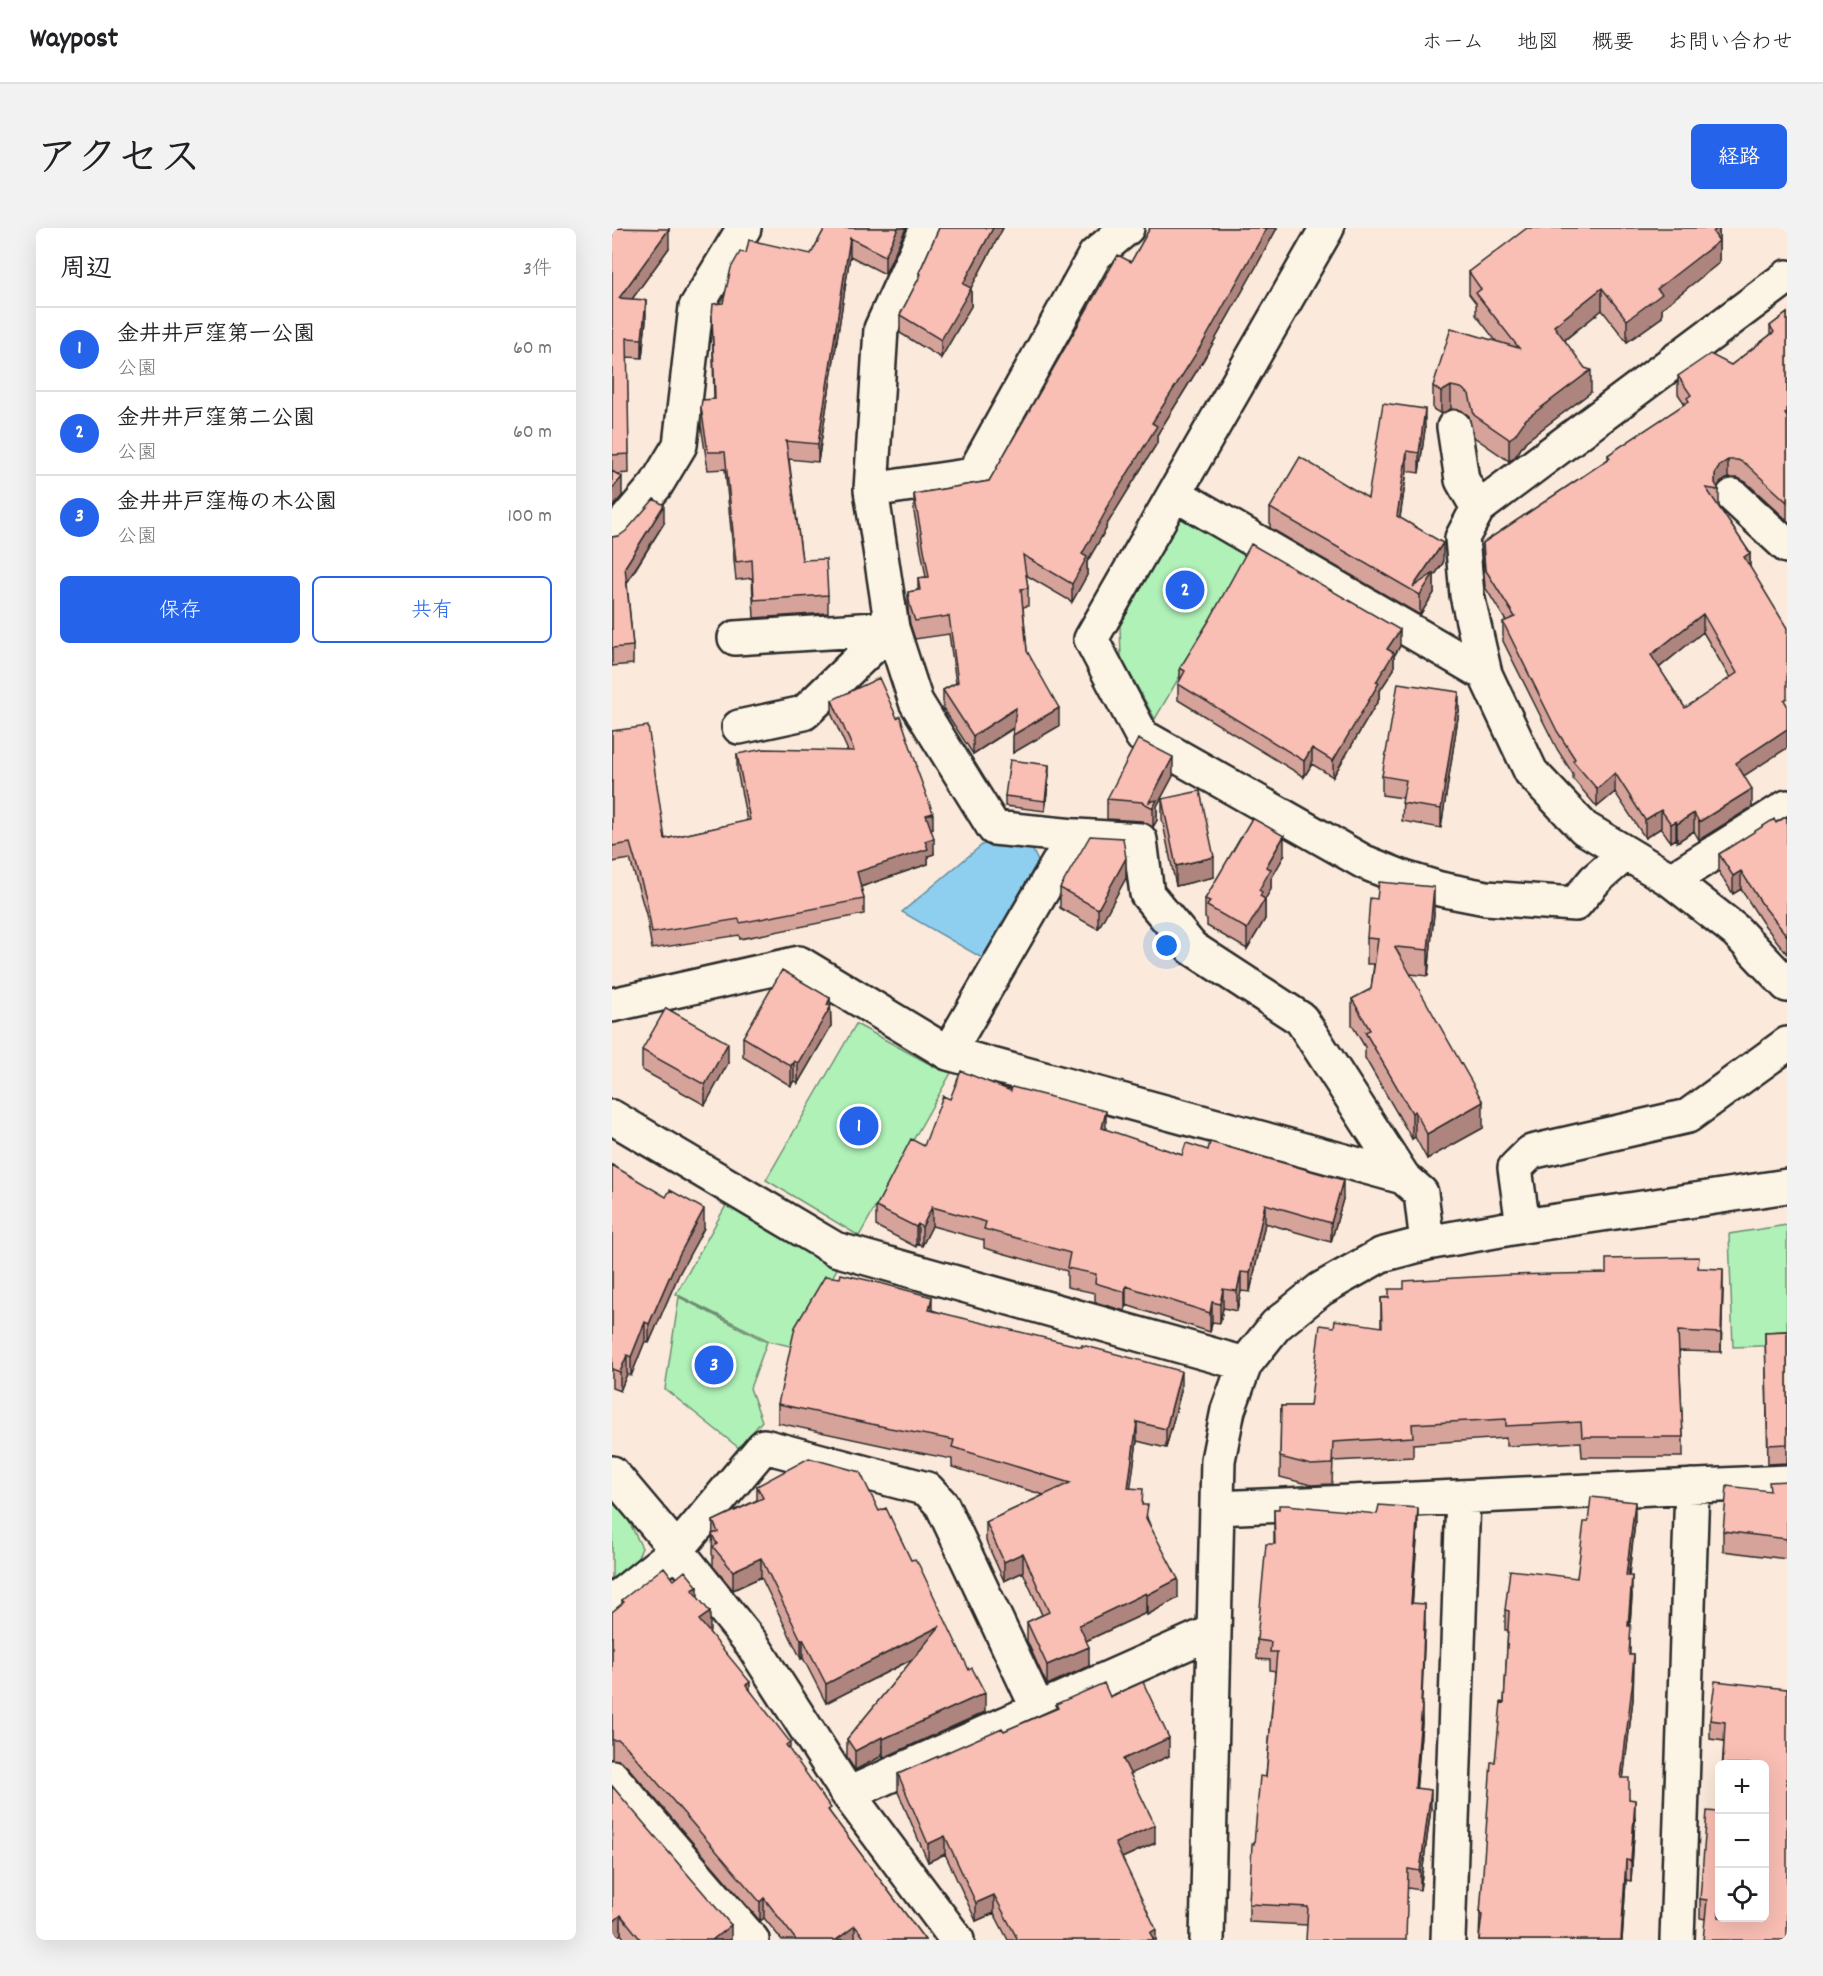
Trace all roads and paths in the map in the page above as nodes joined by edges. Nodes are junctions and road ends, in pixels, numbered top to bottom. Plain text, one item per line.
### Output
1 (744, 228) edge
2 (927, 228) edge
3 (1127, 228) edge
4 (1320, 231) edge
5 (1787, 277) edge
6 (1454, 427) dead end
7 (871, 490) junction
8 (1175, 494) junction
9 (1733, 496) dead end
10 (1478, 508) junction
11 (612, 537) edge
12 (1787, 546) edge
13 (892, 627) junction
14 (735, 638) dead end
15 (1485, 674) junction
16 (739, 727) dead end
17 (1787, 807) edge
18 (1074, 836) junction
19 (1625, 854) junction
20 (1671, 880) junction
21 (1787, 985) edge
22 (612, 1005) edge
23 (1787, 1044) edge
24 (948, 1053) junction
25 (612, 1117) edge
26 (1403, 1177) junction
27 (1787, 1186) edge
28 (1523, 1226) junction
29 (1427, 1243) junction
30 (1245, 1364) junction
31 (612, 1473) edge
32 (1787, 1482) edge
33 (1692, 1486) junction
34 (1463, 1497) junction
35 (1217, 1508) junction
36 (677, 1550) junction
37 (612, 1602) edge
38 (1214, 1631) junction
39 (1038, 1709) junction
40 (612, 1777) edge
41 (848, 1794) junction
42 (752, 1940) edge
43 (957, 1940) edge
44 (1207, 1940) edge
45 (1449, 1940) edge
46 (1677, 1940) edge

1 - 11 street
2 - 7 street
3 - 7 street
4 - 8 street
5 - 10 street
6 - 10 street
7 - 13 street
8 - 15 street
8 - 19 street
9 - 12 street
10 - 15 street
13 - 14 street
13 - 16 street
13 - 18 street
15 - 19 street
17 - 20 street
18 - 24 street
18 - 26 street
19 - 20 street
20 - 21 street
22 - 24 street
23 - 28 street
24 - 26 street
25 - 30 street
26 - 29 street
27 - 28 street
28 - 29 street
29 - 30 street
30 - 35 street
31 - 36 street
32 - 33 street
33 - 34 street
33 - 46 street
34 - 35 street
34 - 45 street
35 - 38 street
36 - 37 street
36 - 39 street
36 - 41 street
38 - 39 street
38 - 44 street
39 - 41 street
40 - 42 street
41 - 43 street

